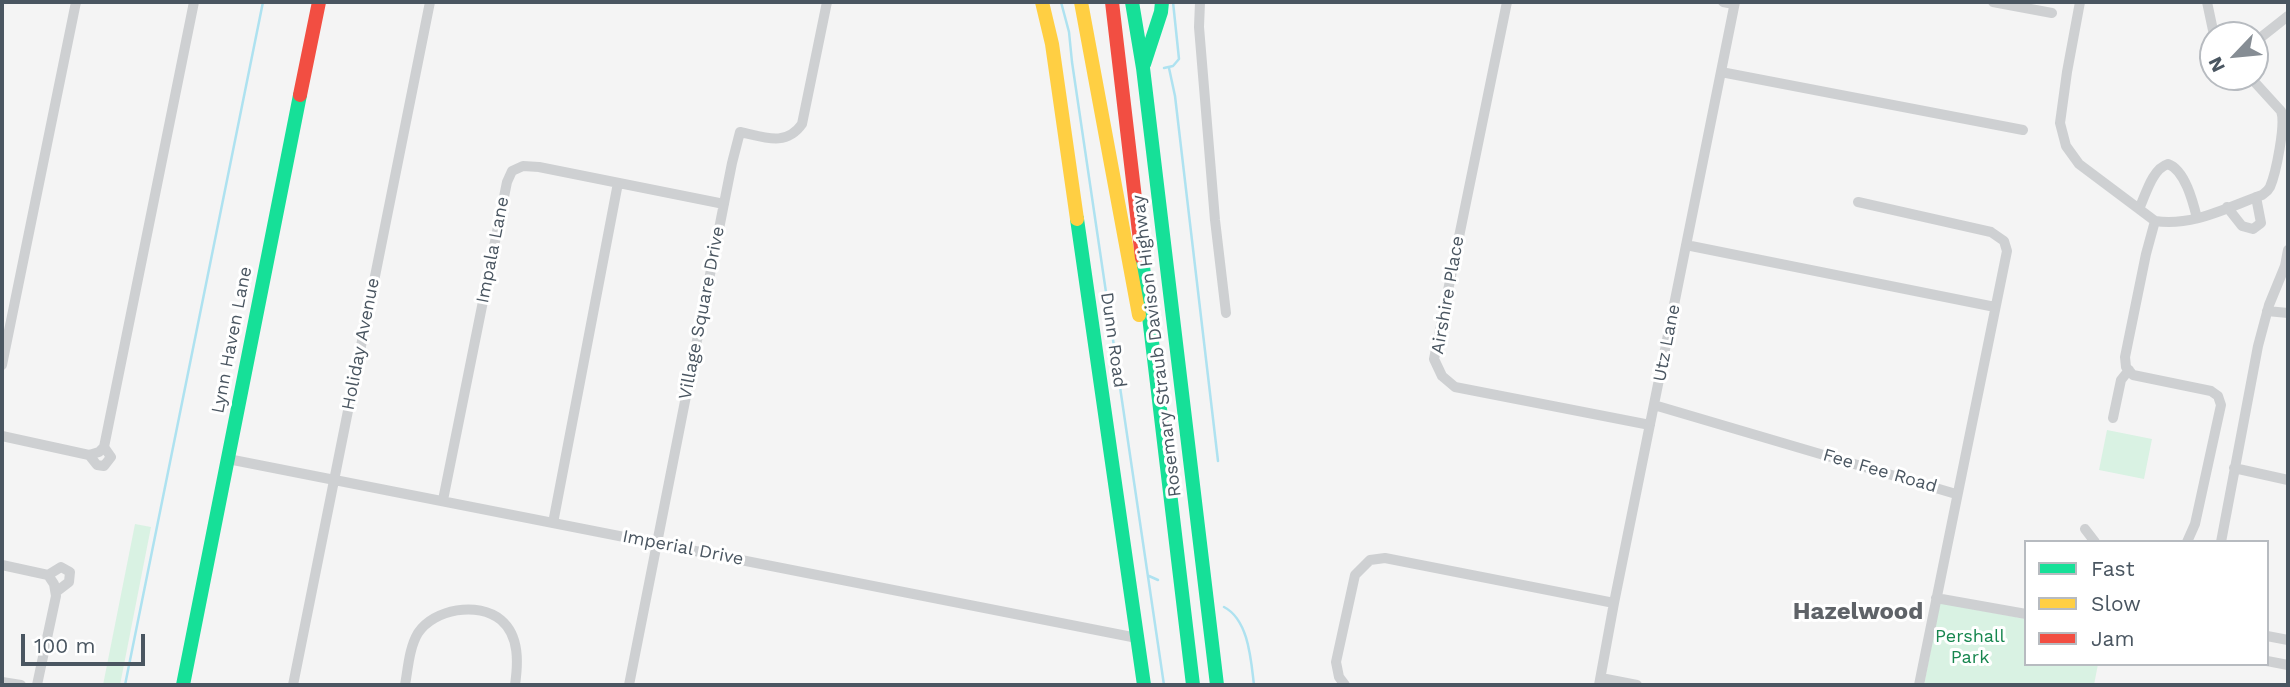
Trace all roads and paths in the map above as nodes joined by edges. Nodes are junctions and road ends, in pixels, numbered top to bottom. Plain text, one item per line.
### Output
1 (76, 2) edge
2 (194, 2) edge
3 (319, 2) edge
4 (430, 2) edge
5 (827, 2) edge
6 (1042, 2) edge
7 (1081, 2) edge
8 (1112, 2) edge
9 (1132, 2) edge
10 (1162, 2) edge
11 (1200, 2) edge
12 (1507, 2) edge
13 (1993, 2) edge
14 (2080, 2) edge
15 (2207, 2) edge
16 (1731, 3) edge
17 (2052, 13) dead end
18 (2288, 16) edge
19 (2211, 21) edge
20 (2269, 31) edge
21 (1143, 68) junction
22 (1721, 72) junction
23 (2263, 91) edge
24 (2024, 130) dead end
25 (618, 183) junction
26 (2256, 197) junction
27 (1858, 202) dead end
28 (724, 204) junction
29 (2227, 207) junction
30 (2139, 209) junction
31 (2197, 218) junction
32 (2155, 221) junction
33 (1686, 245) junction
34 (2288, 250) edge
35 (1995, 307) junction
36 (2267, 310) junction
37 (1226, 313) dead end
38 (2288, 313) edge
39 (2, 365) edge
40 (2129, 370) junction
41 (1654, 405) junction
42 (2113, 418) dead end
43 (1161, 420) junction
44 (1650, 425) junction
45 (2, 436) edge
46 (228, 459) junction
47 (2234, 468) junction
48 (334, 479) junction
49 (2288, 480) edge
50 (1956, 494) junction
51 (443, 500) junction
52 (553, 523) junction
53 (2085, 529) dead end
54 (2093, 540) edge
55 (2188, 540) edge
56 (2221, 540) edge
57 (656, 543) junction
58 (2, 565) edge
59 (48, 575) junction
60 (56, 592) junction
61 (1936, 598) junction
62 (1614, 603) junction
63 (2024, 614) edge
64 (2269, 636) edge
65 (1137, 638) junction
66 (2288, 640) edge
67 (2269, 661) edge
68 (2288, 665) edge
69 (2, 682) edge
70 (1600, 682) edge
71 (21, 685) edge
72 (37, 685) edge
73 (183, 685) edge
74 (293, 685) edge
75 (405, 685) edge
76 (515, 685) edge
77 (629, 685) edge
78 (1144, 685) edge
79 (1193, 685) edge
80 (1217, 685) edge
81 (1345, 685) edge
82 (1637, 685) edge
83 (1919, 685) edge

1 - 39 street
2 - 45 street
3 - 46 main road, Lynn Haven Lane
4 - 48 street, Holiday Avenue
5 - 28 street, Village Square Drive
6 - 65 main road, Dunn Road
7 - 43 main road
8 - 43 main road, Rosemary Straub Davison Highway
9 - 21 main road, Rosemary Straub Davison Highway
10 - 21 main road
11 - 37 street
12 - 44 street, Airshire Place
13 - 17 street
14 - 30 street
15 - 19 street
16 - 22 street, Utz Lane
18 - 20 street
21 - 80 main road, Rosemary Straub Davison Highway
22 - 24 street
22 - 33 street, Utz Lane
23 - 26 street
25 - 28 street, Impala Lane
25 - 51 street, Impala Lane
25 - 52 street
26 - 29 street
26 - 29 street
27 - 35 street
28 - 57 street, Village Square Drive
29 - 31 street
30 - 31 street
30 - 32 street
31 - 32 street
32 - 40 street
33 - 35 street
33 - 41 street, Utz Lane
34 - 36 street
35 - 50 street
36 - 38 street
36 - 47 street
40 - 42 street
40 - 55 street
41 - 44 street, Utz Lane
41 - 50 street, Fee Fee Road
43 - 79 main road, Rosemary Straub Davison Highway
44 - 62 street, Utz Lane
46 - 48 street, Imperial Drive
46 - 73 main road, Lynn Haven Lane
47 - 49 street
47 - 56 street
48 - 51 street, Imperial Drive
48 - 74 street, Holiday Avenue
50 - 61 street, Fee Fee Road
51 - 52 street, Imperial Drive
52 - 57 street, Imperial Drive
53 - 54 street
57 - 65 street, Imperial Drive
57 - 77 street, Village Square Drive
58 - 59 street
59 - 60 street
59 - 60 street
60 - 72 street
61 - 63 street
61 - 83 street, Fee Fee Road
62 - 70 street, Utz Lane
62 - 81 street
64 - 66 street
65 - 78 main road, Dunn Road
67 - 68 street
69 - 71 street
70 - 82 street
75 - 76 street

